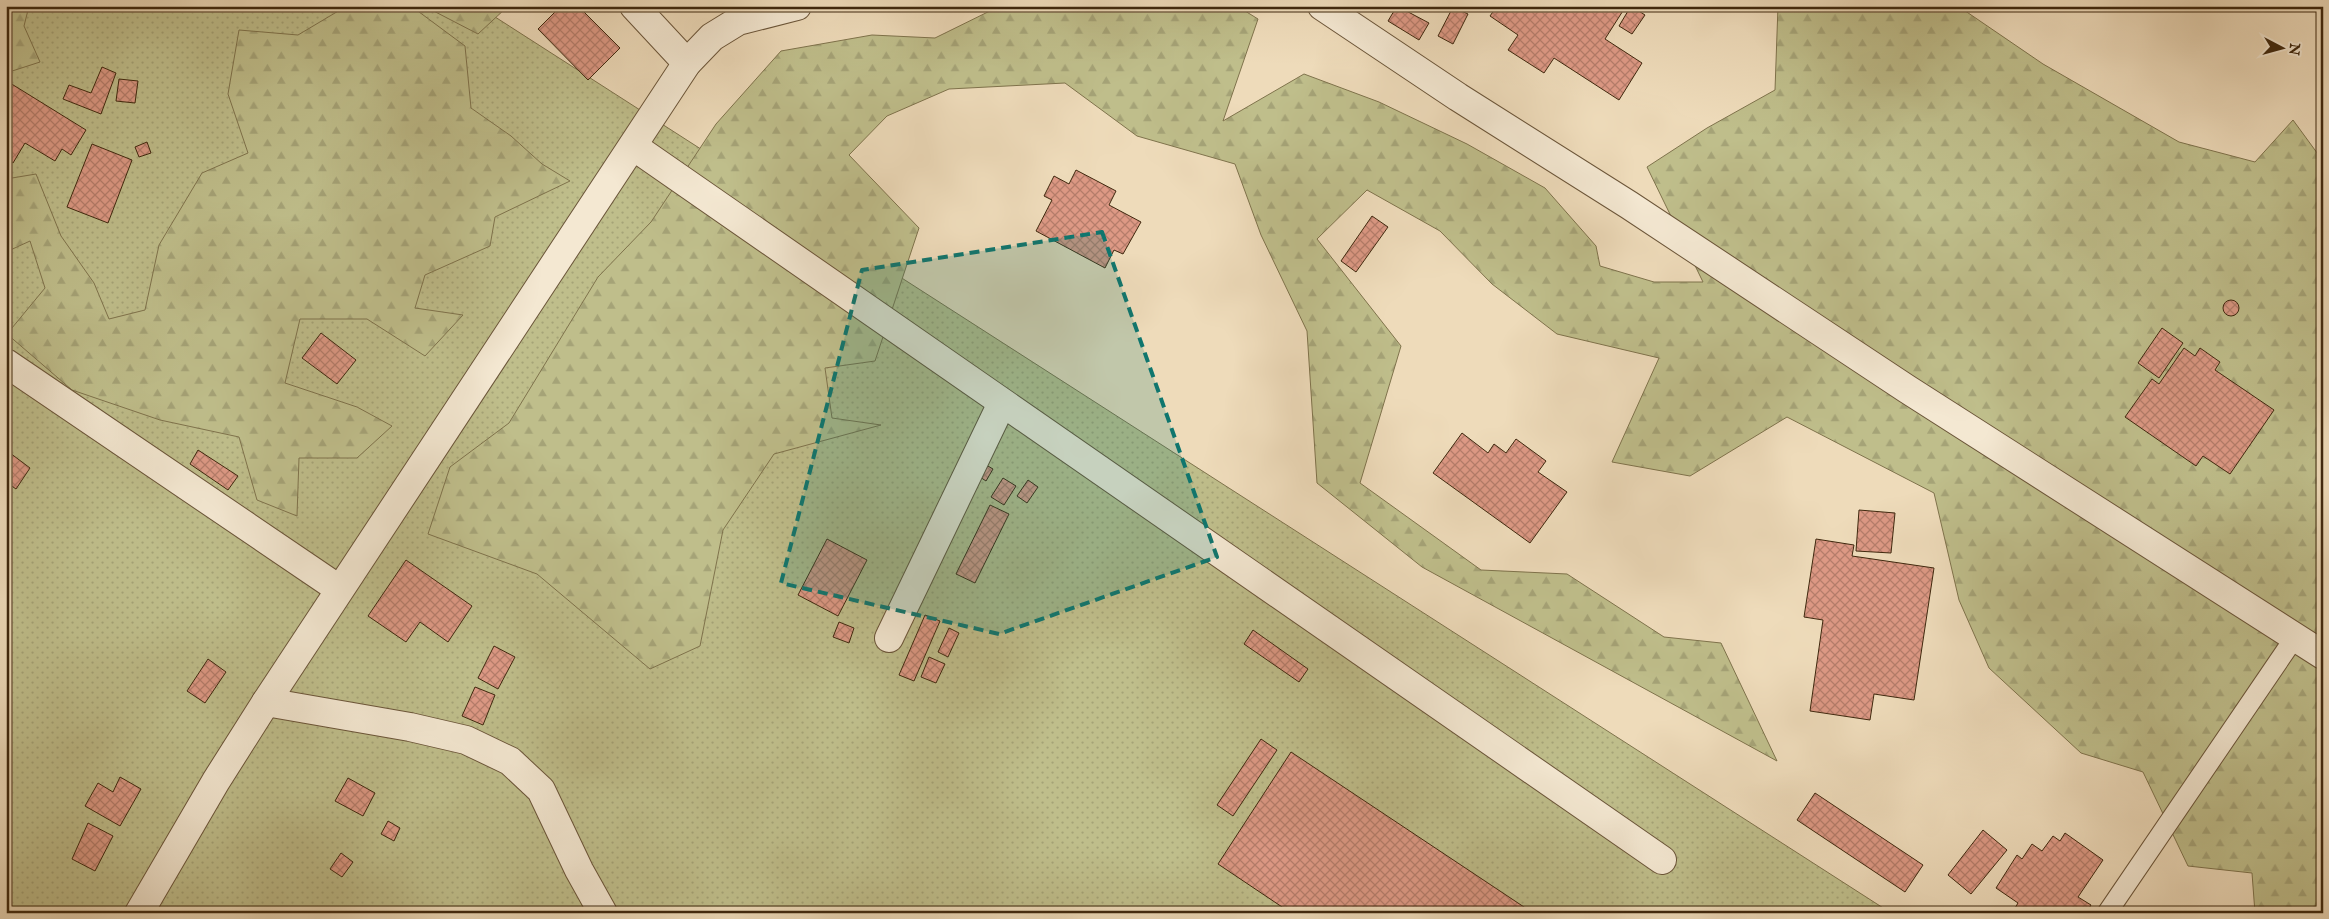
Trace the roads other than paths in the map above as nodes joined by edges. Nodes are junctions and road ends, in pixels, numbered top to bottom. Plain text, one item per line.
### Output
1 (634, 6) edge
2 (797, 6) edge
3 (1322, 6) edge
4 (686, 63) junction
5 (633, 146) junction
6 (6, 363) edge
7 (1002, 403) junction
8 (339, 589) junction
9 (2295, 637) junction
10 (889, 638) dead end
11 (2323, 655) edge
12 (266, 702) junction
13 (1662, 860) dead end
14 (139, 913) edge
15 (603, 913) edge
16 (2108, 913) edge

1 - 4 street
2 - 4 street
3 - 9 street
4 - 5 street
5 - 7 street
5 - 8 street
6 - 8 street
7 - 10 street
7 - 13 street
8 - 12 street
9 - 11 street
9 - 16 lane
12 - 14 street
12 - 15 street

